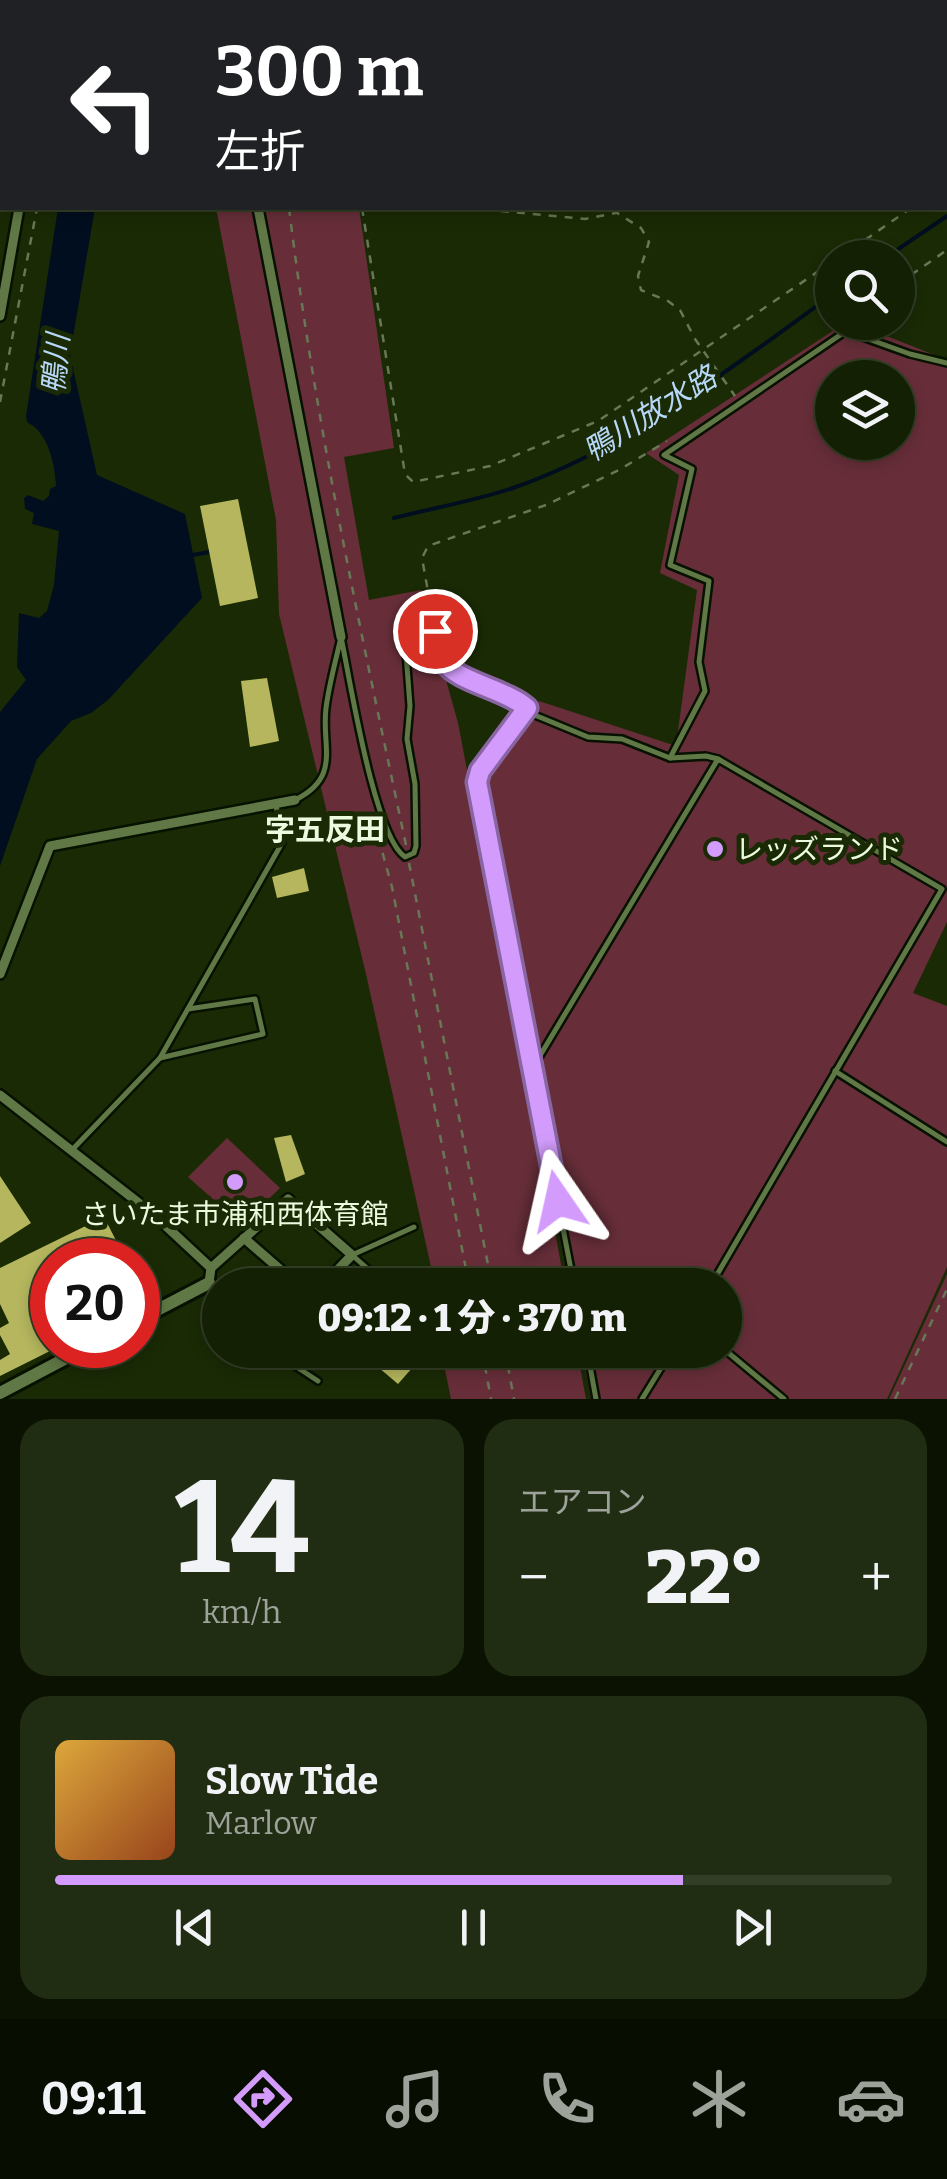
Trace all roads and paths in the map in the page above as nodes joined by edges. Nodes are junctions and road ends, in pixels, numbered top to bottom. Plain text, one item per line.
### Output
1 (19, 210) edge
2 (37, 210) edge
3 (258, 210) edge
4 (288, 210) edge
5 (362, 210) edge
6 (489, 210) edge
7 (618, 210) edge
8 (908, 210) edge
9 (865, 240) edge
10 (947, 250) edge
11 (915, 272) edge
12 (815, 274) edge
13 (0, 316) edge
14 (704, 352) junction
15 (947, 363) edge
16 (733, 394) dead end
17 (0, 402) edge
18 (674, 437) dead end
19 (430, 610) junction
20 (342, 637) junction
21 (527, 708) junction
22 (670, 758) junction
23 (718, 759) junction
24 (374, 792) junction
25 (295, 800) joint
26 (276, 804) junction
27 (408, 857) junction
28 (945, 887) edge
29 (0, 974) edge
30 (188, 1009) junction
31 (160, 1058) junction
32 (532, 1069) junction
33 (835, 1071) junction
34 (0, 1095) edge
35 (947, 1142) edge
36 (71, 1151) junction
37 (414, 1227) dead end
38 (244, 1238) junction
39 (352, 1255) junction
40 (211, 1268) joint
41 (278, 1268) edge
42 (339, 1268) edge
43 (367, 1268) edge
44 (466, 1268) edge
45 (489, 1268) edge
46 (571, 1268) edge
47 (721, 1268) edge
48 (202, 1287) edge
49 (947, 1290) edge
50 (160, 1309) edge
51 (742, 1364) edge
52 (47, 1368) edge
53 (298, 1368) edge
54 (485, 1368) edge
55 (508, 1368) edge
56 (590, 1368) edge
57 (661, 1368) edge
58 (318, 1381) dead end
59 (0, 1393) edge
60 (491, 1399) edge
61 (514, 1399) edge
62 (596, 1399) edge
63 (642, 1399) edge
64 (784, 1399) edge
65 (895, 1399) edge

1 - 13 street
2 - 17 path
3 - 20 street
4 - 27 path
5 - 14 path
6 - 7 path
7 - 14 path
8 - 9 path
10 - 11 path
12 - 14 path
14 - 16 path
15 - 22 lane
18 - 19 path
19 - 21 lane
19 - 27 lane
20 - 24 lane
20 - 25 lane
21 - 22 lane
21 - 32 lane
22 - 23 lane
23 - 28 lane
23 - 32 lane
24 - 27 lane
24 - 44 path
25 - 26 street
26 - 29 street
26 - 30 lane
27 - 45 path
28 - 33 lane
30 - 31 lane
30 - 31 lane
31 - 36 lane
32 - 46 lane
33 - 35 lane
33 - 47 lane
34 - 36 street
36 - 40 street
37 - 39 lane
38 - 39 street
38 - 40 street
38 - 41 street
39 - 42 street
39 - 43 lane
48 - 50 street
49 - 65 path
51 - 64 lane
52 - 59 street
53 - 58 lane
54 - 60 path
55 - 61 path
56 - 62 lane
57 - 63 lane

